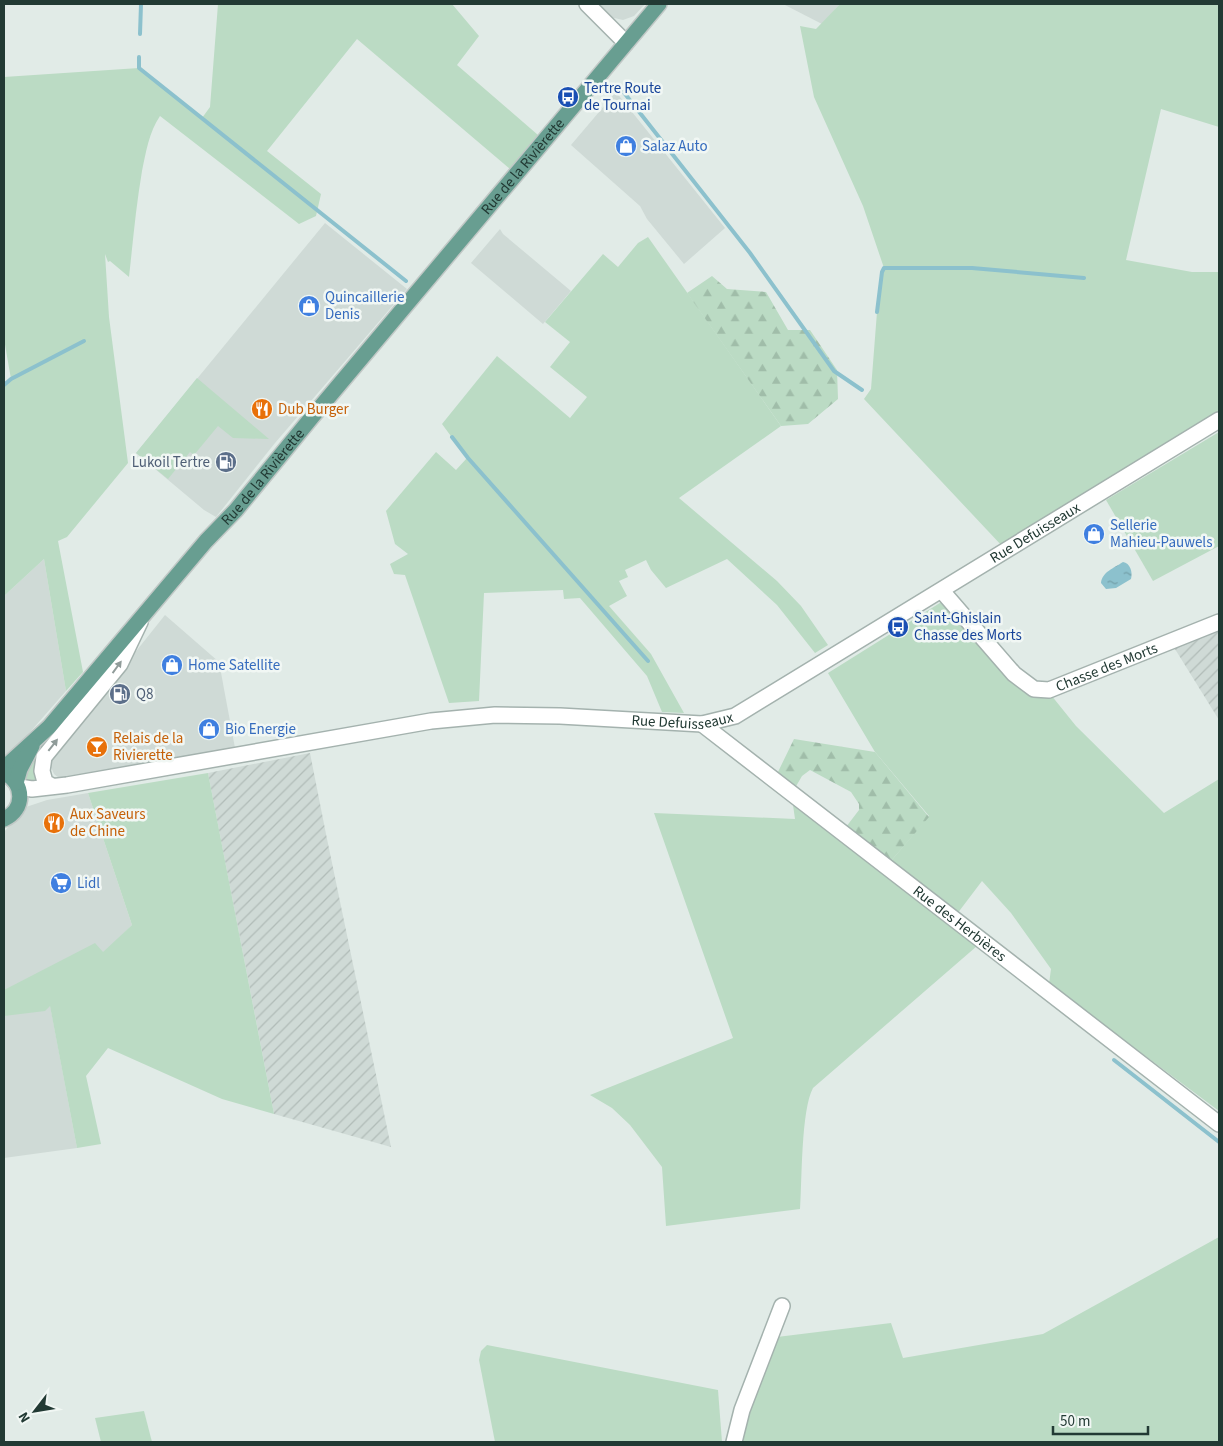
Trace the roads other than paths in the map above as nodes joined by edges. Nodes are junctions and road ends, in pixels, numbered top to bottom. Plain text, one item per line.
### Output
1 (587, 4) edge
2 (659, 4) edge
3 (626, 43) junction
4 (1219, 420) edge
5 (942, 591) junction
6 (143, 616) junction
7 (1219, 622) edge
8 (702, 724) junction
9 (35, 740) junction
10 (4, 768) edge
11 (4, 773) edge
12 (18, 785) junction
13 (68, 785) junction
14 (52, 786) junction
15 (19, 803) junction
16 (4, 820) edge
17 (1219, 1124) edge
18 (782, 1306) dead end
19 (734, 1442) edge

1 - 3 street
2 - 3 main road, Rue de la Rivièrette
3 - 6 main road, Rue de la Rivièrette
4 - 5 street, Rue Defuisseaux
5 - 7 street, Chasse des Morts
5 - 8 street, Rue Defuisseaux
6 - 9 main road, Rue de la Rivièrette
14 -> 6 street
8 - 13 street, Rue Defuisseaux
8 - 17 street, Rue des Herbières
9 - 10 main road, Rue de la Rivièrette
9 - 12 main road, Rue de la Rivièrette
11 - 12 main road
12 - 14 street, Rue Defuisseaux
12 - 15 main road
13 - 14 street, Rue Defuisseaux
13 - 15 street, Rue Defuisseaux
15 - 16 main road
18 - 19 street

